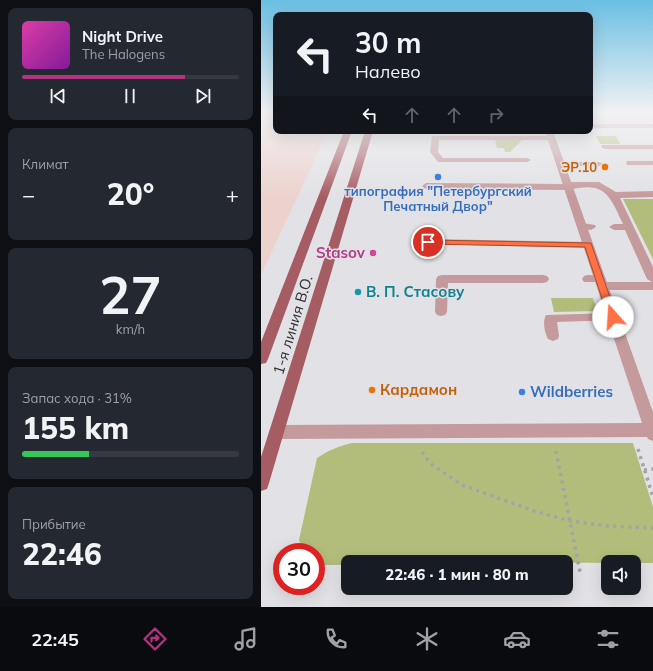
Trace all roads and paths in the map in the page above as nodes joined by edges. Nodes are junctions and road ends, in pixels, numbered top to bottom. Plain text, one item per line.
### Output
1 (344, 140) edge
2 (366, 140) edge
3 (435, 140) edge
4 (552, 140) edge
5 (605, 147) dead end
6 (653, 147) edge
7 (527, 160) dead end
8 (557, 161) junction
9 (631, 163) dead end
10 (653, 163) edge
11 (599, 164) dead end
12 (426, 186) dead end
13 (568, 186) junction
14 (653, 194) edge
15 (614, 195) junction
16 (614, 227) dead end
17 (629, 227) junction
18 (428, 242) dead end
19 (588, 245) junction
20 (652, 273) edge
21 (543, 279) dead end
22 (588, 279) dead end
23 (601, 283) junction
24 (653, 286) edge
25 (441, 312) dead end
26 (613, 317) junction
27 (553, 336) dead end
28 (261, 359) edge
29 (552, 430) junction
30 (421, 431) junction
31 (653, 431) edge
32 (277, 432) junction
33 (644, 470) dead end
34 (653, 470) edge
35 (261, 483) edge
36 (570, 521) junction
37 (653, 528) edge
38 (580, 572) dead end

1 - 28 main road
2 - 32 main road, 1-я линия В.О.
3 - 7 street
4 - 8 street
5 - 6 street
8 - 11 street
8 - 13 street
9 - 10 street
12 - 13 street
13 - 15 street
13 - 19 street
14 - 15 street
15 - 17 street
16 - 17 street
17 - 20 street
18 - 19 street
19 - 23 street
21 - 25 street
22 - 23 street
23 - 24 street
23 - 26 street
26 - 27 street
26 - 31 street
29 - 30 street
29 - 31 street
29 - 36 path
30 - 32 street
30 - 36 path
32 - 35 main road, 1-я линия В.О.
33 - 34 path
36 - 37 path
36 - 38 path

